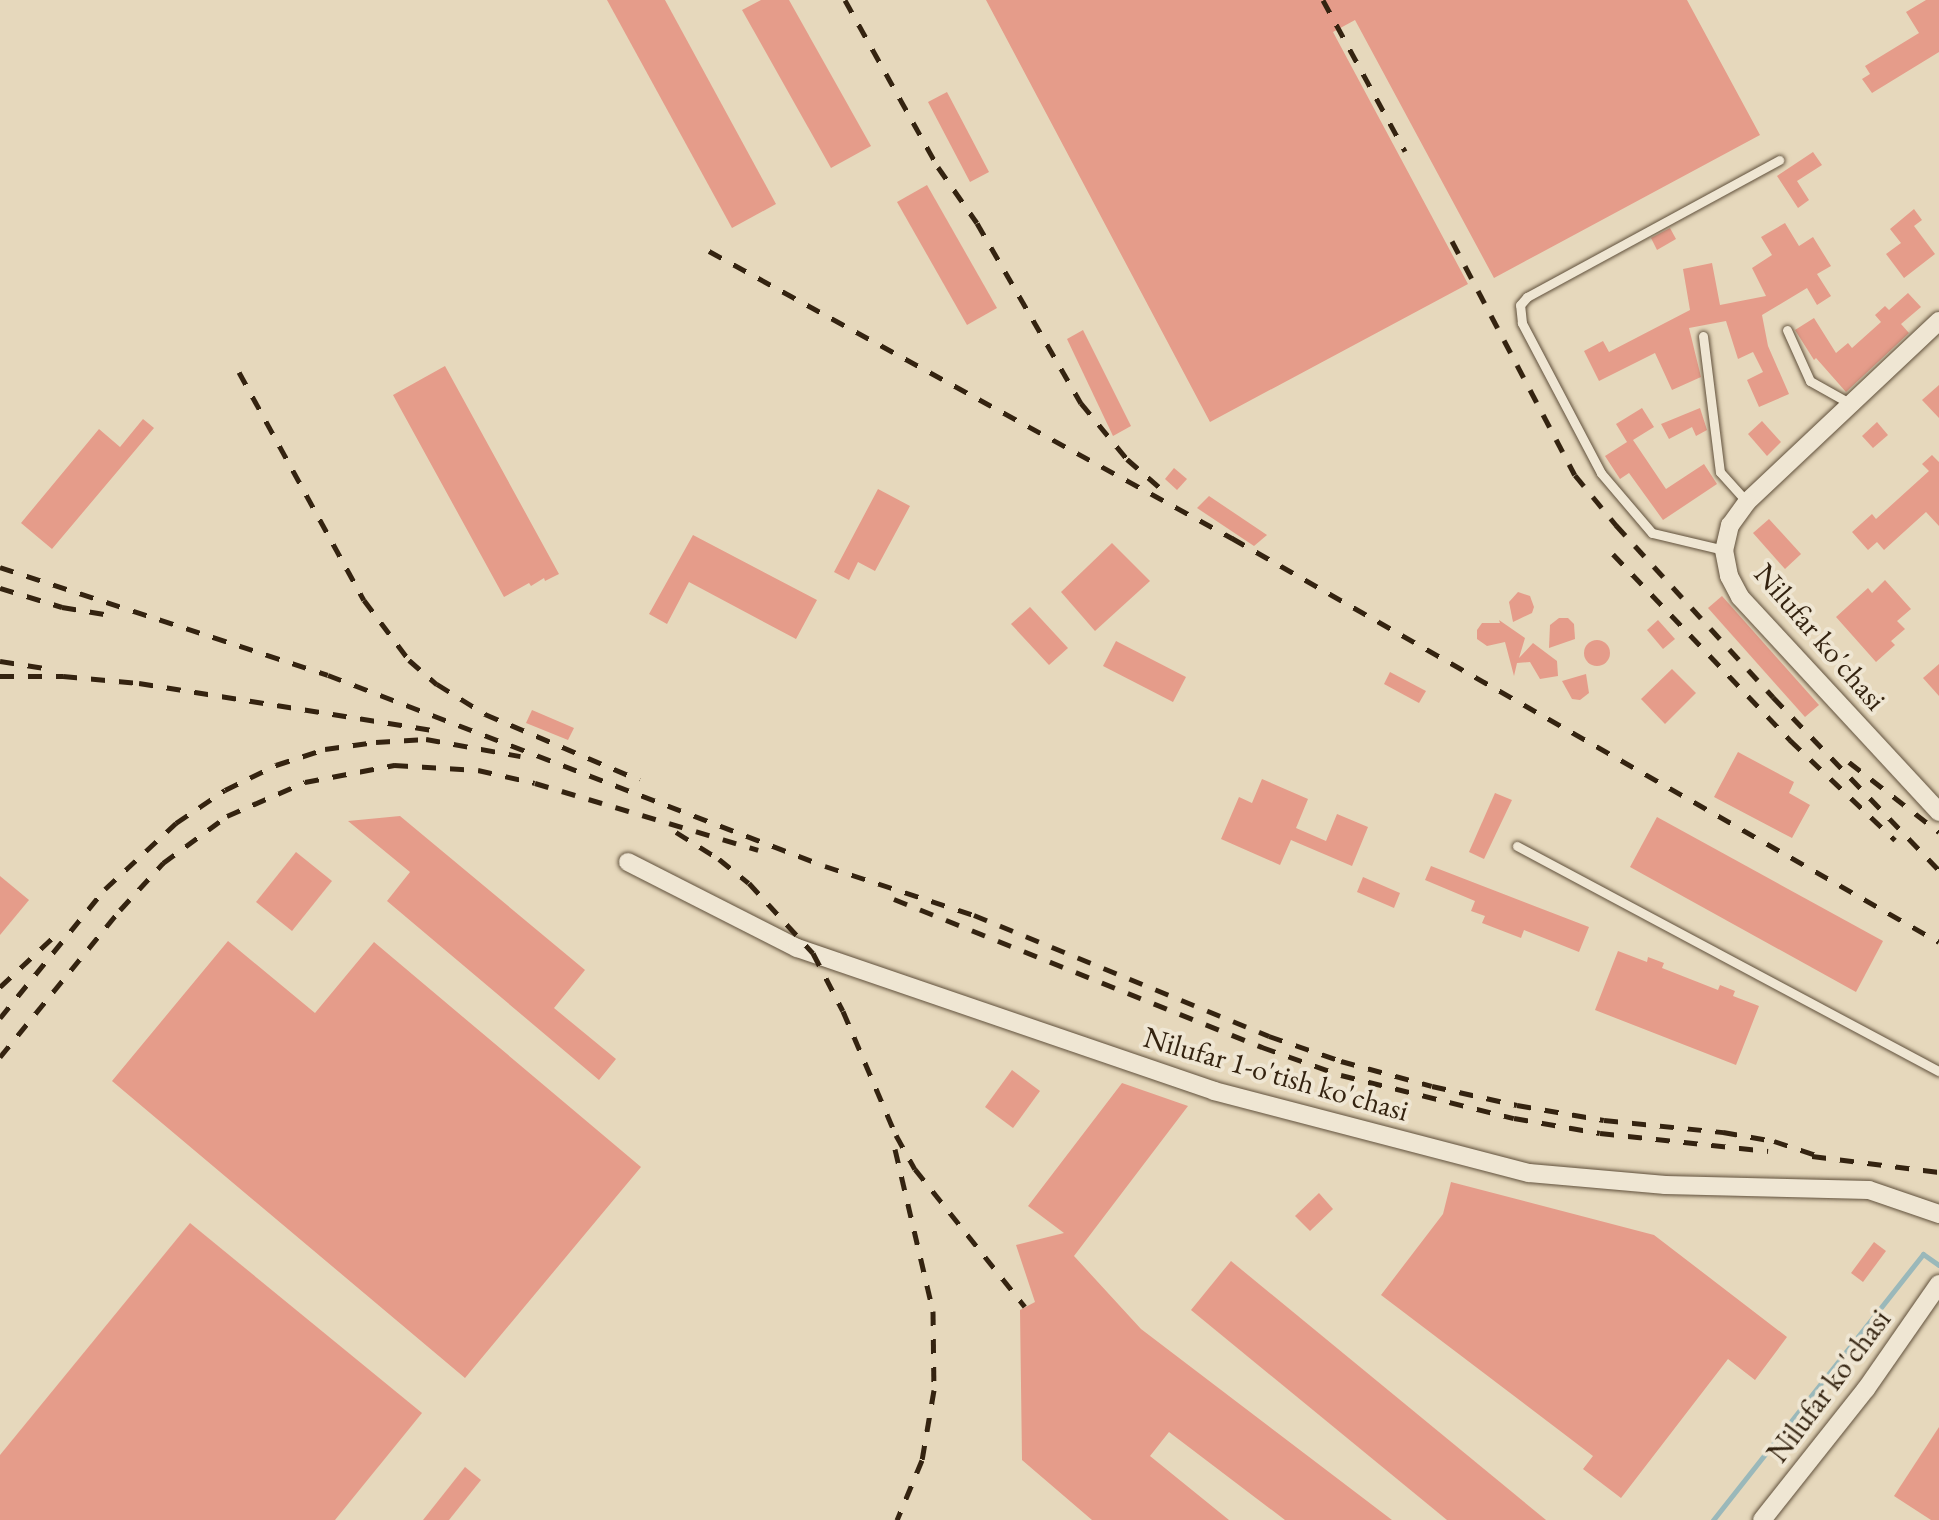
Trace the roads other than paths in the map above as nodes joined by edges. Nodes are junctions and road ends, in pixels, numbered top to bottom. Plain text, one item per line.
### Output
1 (1779, 160) dead end
2 (1939, 321) edge
3 (1787, 330) dead end
4 (1703, 336) dead end
5 (1851, 404) junction
6 (1747, 502) junction
7 (1724, 550) junction
8 (1939, 812) edge
9 (1517, 846) dead end
10 (628, 862) dead end
11 (1939, 1071) edge
12 (1939, 1214) edge
13 (1939, 1284) edge
14 (1762, 1520) edge

1 - 7 lane
2 - 5 street, Nilufar ko'chasi
3 - 5 lane
4 - 6 lane
5 - 6 street, Nilufar ko'chasi
6 - 7 street, Nilufar ko'chasi
7 - 8 street, Nilufar ko'chasi
9 - 11 lane
10 - 12 street, Nilufar 1-o'tish ko'chasi
13 - 14 street, Nilufar ko'chasi

